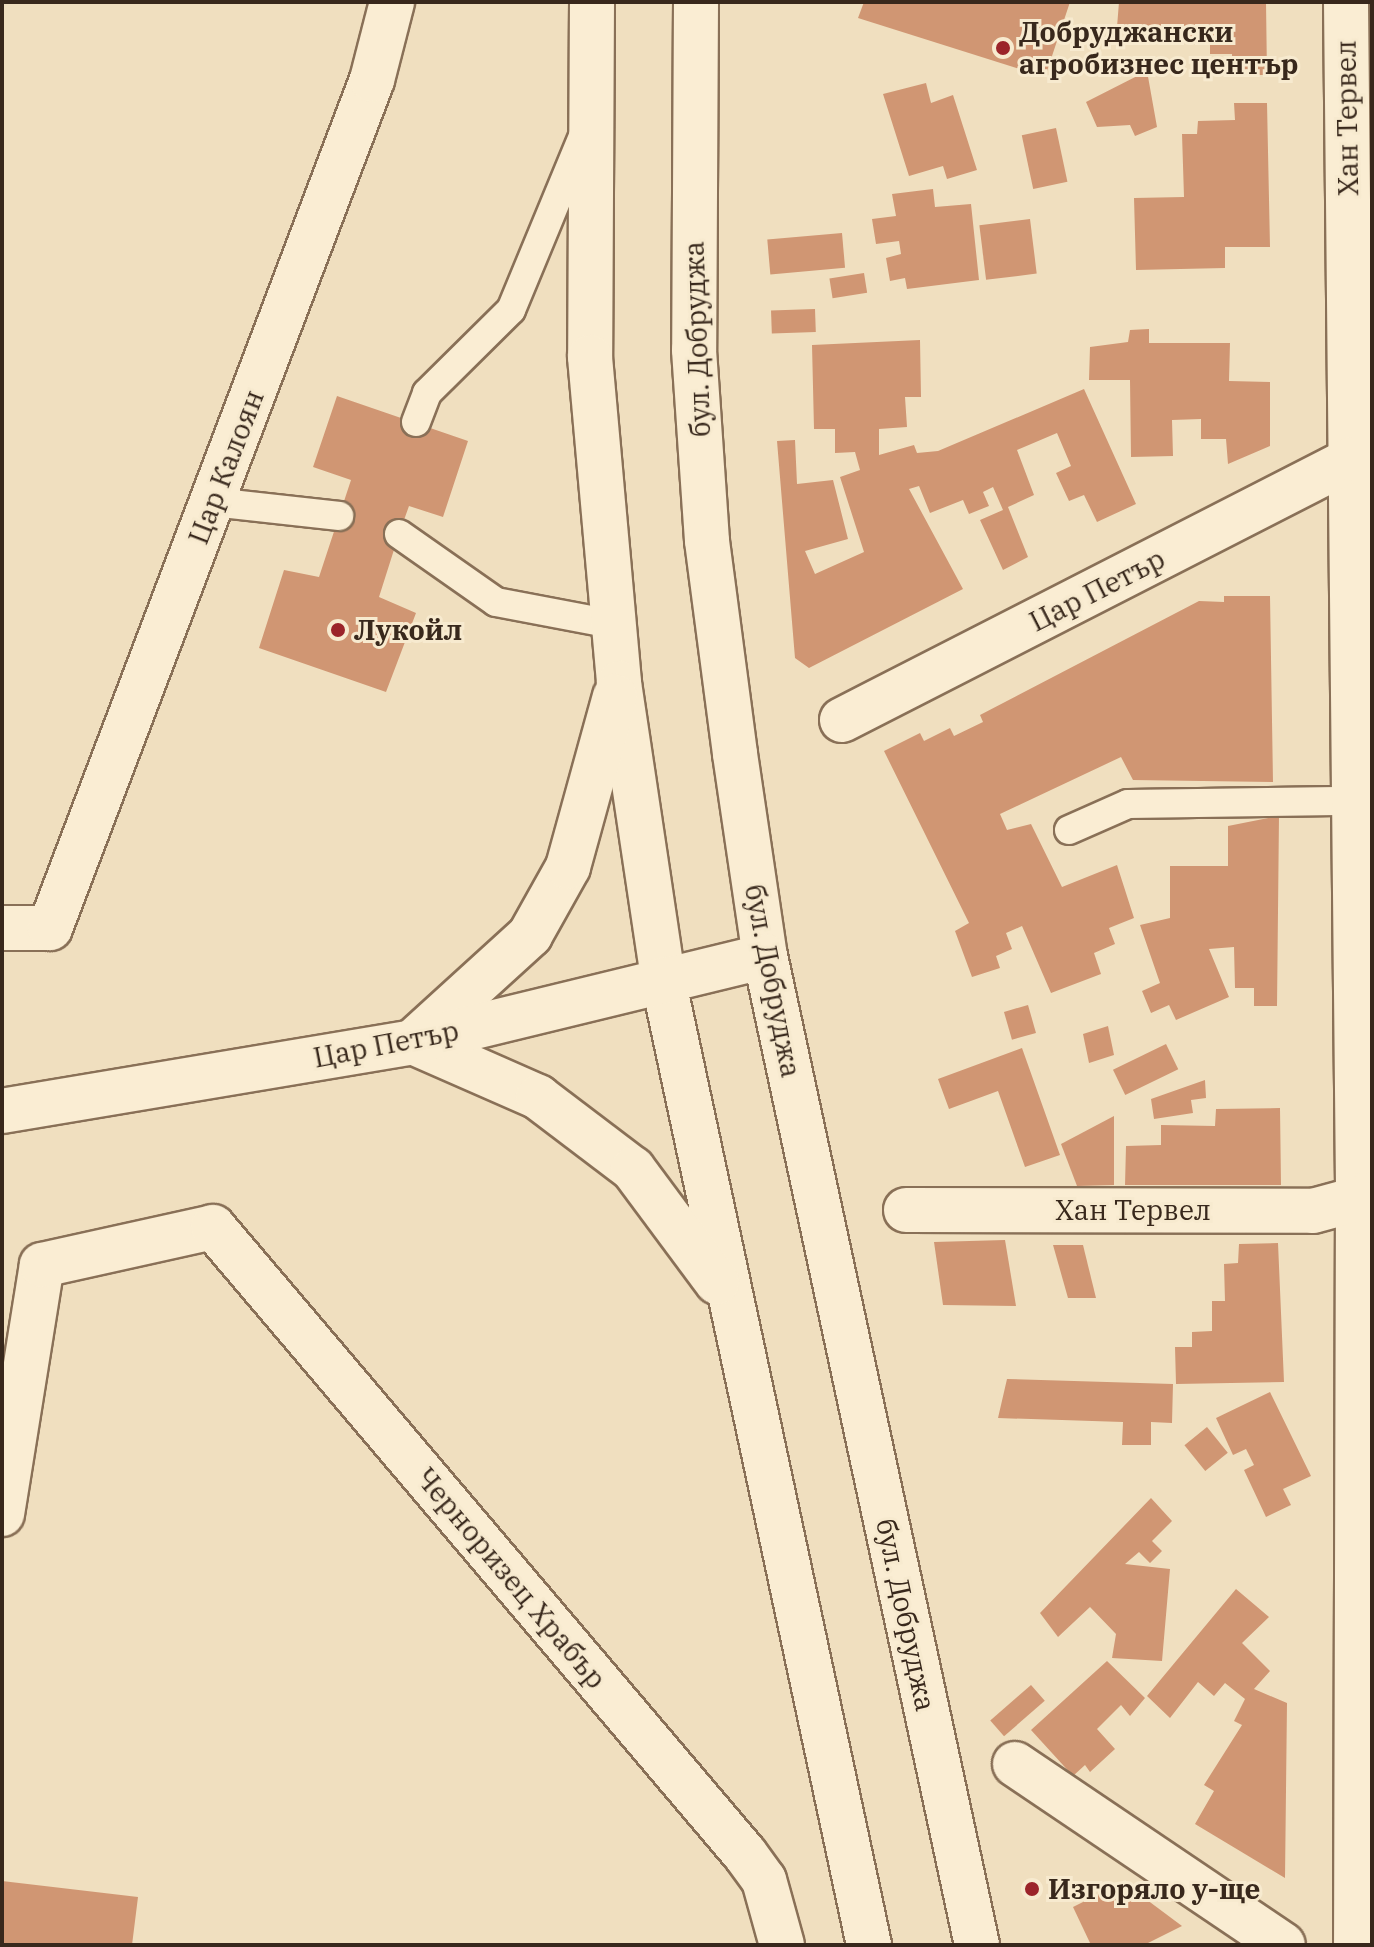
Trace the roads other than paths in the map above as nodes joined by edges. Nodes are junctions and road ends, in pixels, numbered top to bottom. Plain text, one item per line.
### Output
1 (392, 2) edge
2 (592, 2) edge
3 (696, 2) edge
4 (1346, 2) edge
5 (586, 128) junction
6 (416, 422) dead end
7 (1362, 459) edge
8 (213, 502) junction
9 (339, 516) dead end
10 (399, 534) dead end
11 (612, 624) junction
12 (619, 683) junction
13 (842, 720) dead end
14 (1355, 801) junction
15 (1069, 830) dead end
16 (2, 928) edge
17 (765, 956) junction
18 (663, 979) junction
19 (413, 1042) junction
20 (2, 1111) edge
21 (1365, 1195) edge
22 (906, 1210) dead end
23 (735, 1312) junction
24 (2, 1514) edge
25 (1015, 1764) dead end
26 (782, 1945) edge
27 (869, 1945) edge
28 (977, 1945) edge
29 (1283, 1945) edge
30 (1356, 1945) edge

1 - 8 street, Цар Калоян
2 - 5 street
3 - 17 street, бул. Добруджа
4 - 7 street, Хан Тервел
5 - 6 lane
5 - 11 street
7 - 13 street, Цар Петър
7 - 14 street, Хан Тервел
8 - 9 lane
8 - 16 street, Цар Калоян
10 - 11 lane
11 - 12 street
12 - 18 street
12 - 19 street
14 - 15 lane
14 - 21 street, Хан Тервел
17 - 18 street, Цар Петър
17 - 28 street, бул. Добруджа
18 - 19 street, Цар Петър
18 - 23 street
19 - 20 street, Цар Петър
19 - 23 street
21 - 22 street, Хан Тервел
21 - 30 street, Хан Тервел
23 - 27 street
24 - 26 street, Черноризец Храбър
25 - 29 street

